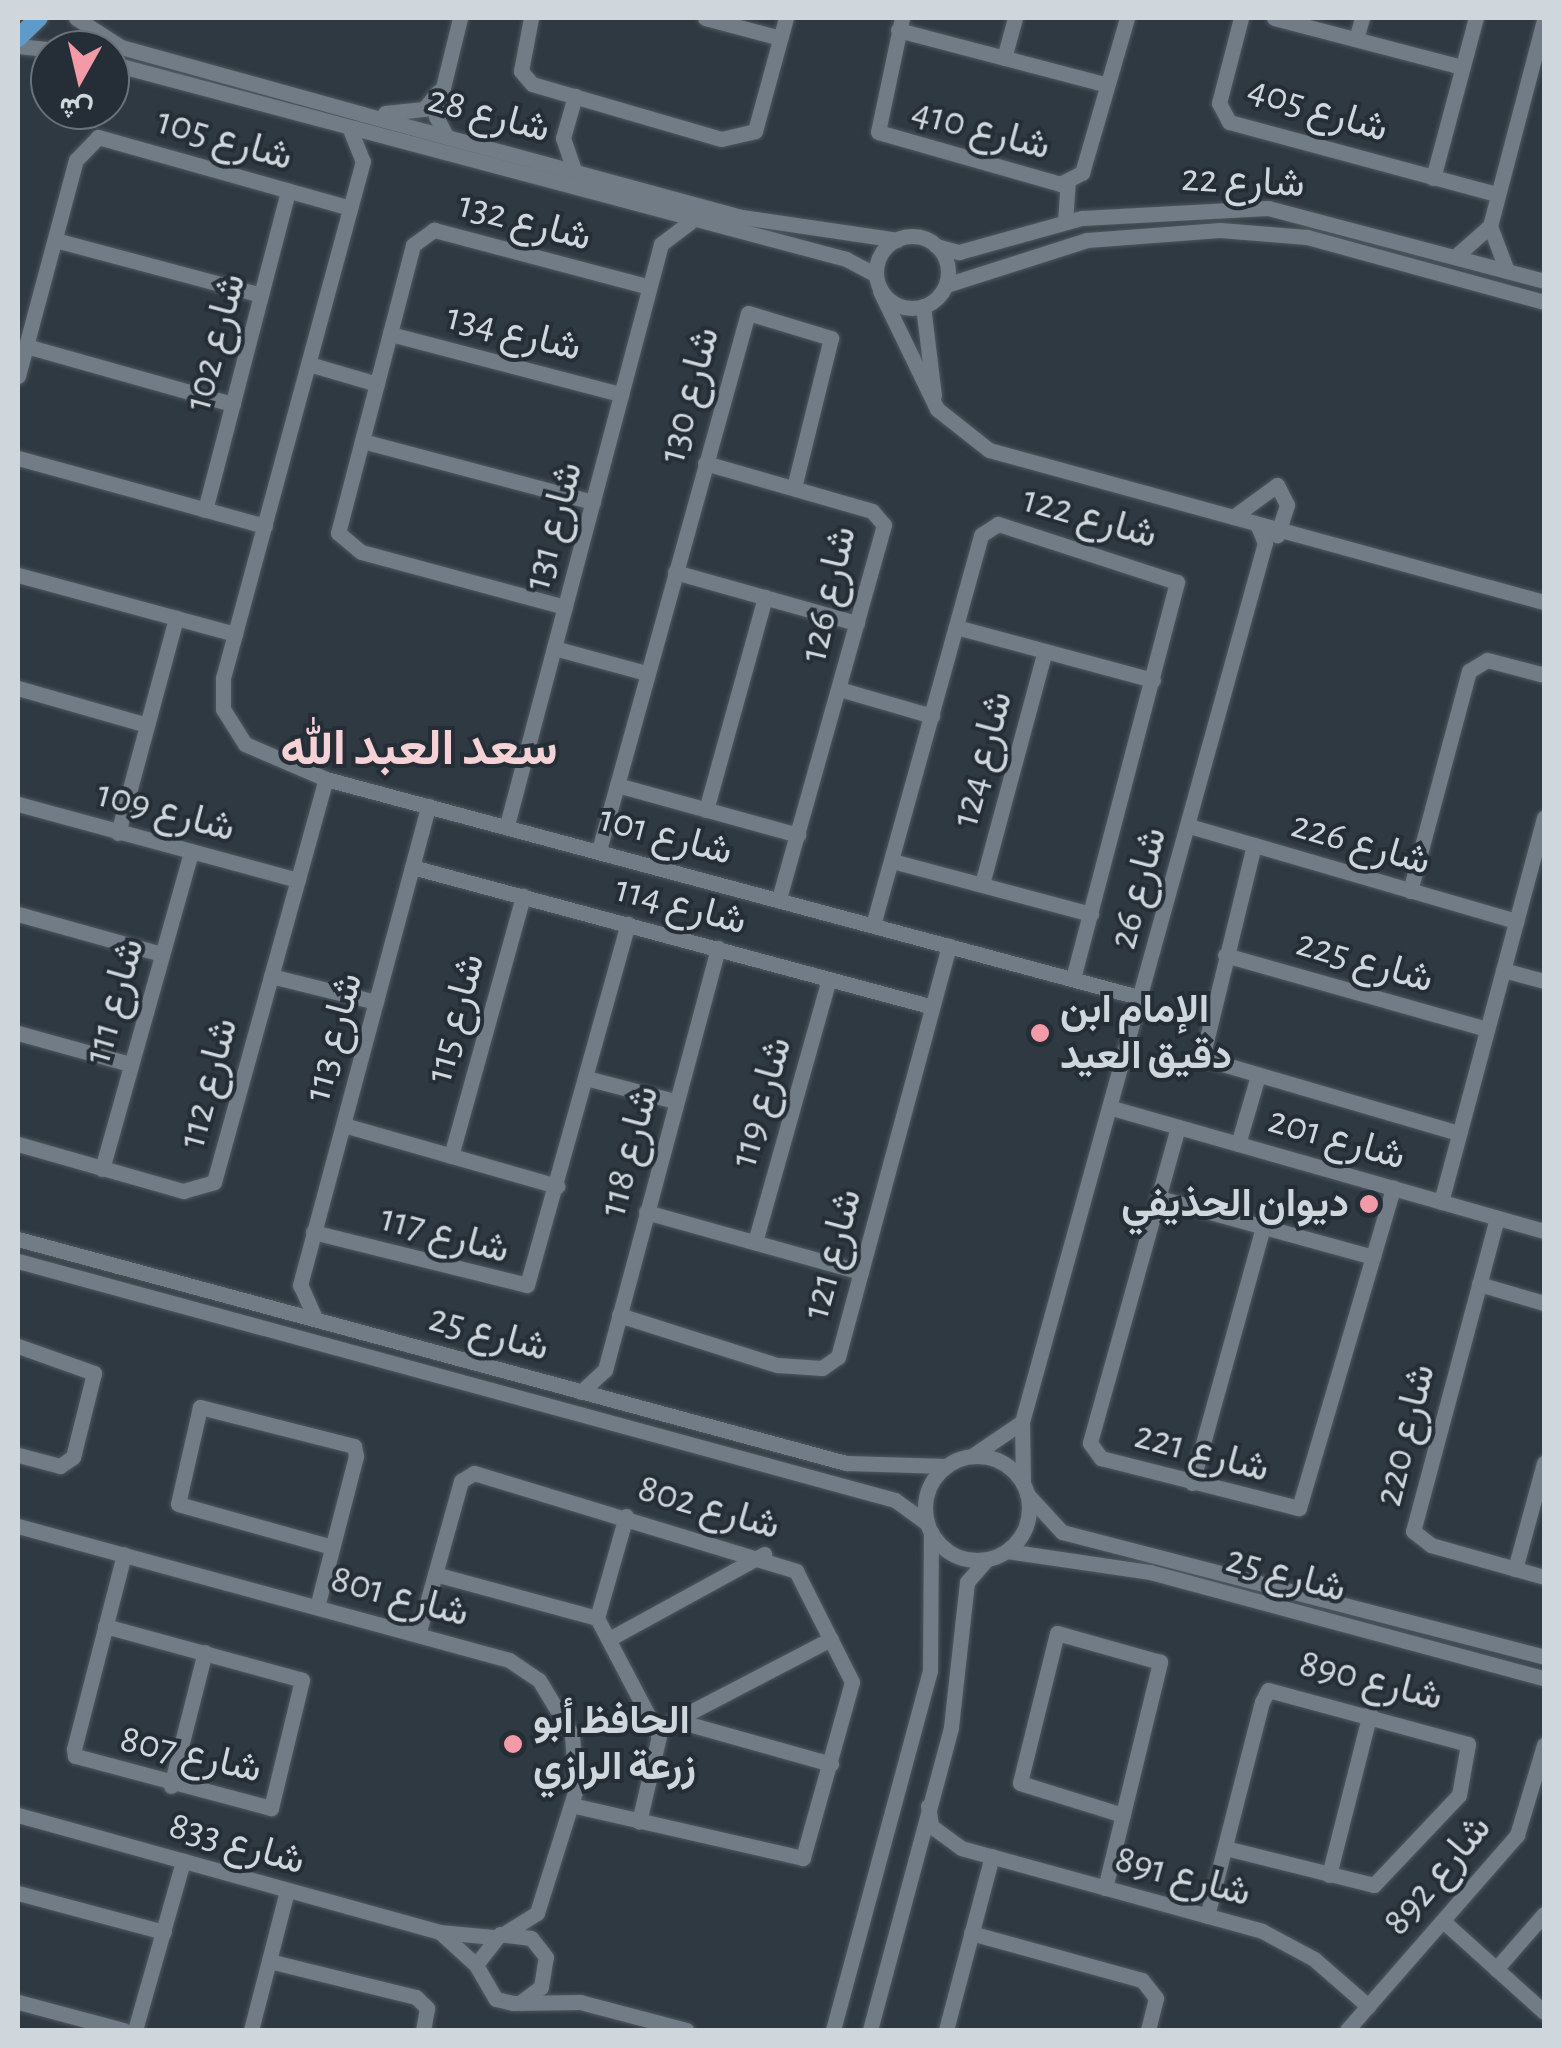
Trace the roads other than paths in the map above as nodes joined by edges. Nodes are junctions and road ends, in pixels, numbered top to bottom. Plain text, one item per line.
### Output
1 (39, 18) edge
2 (76, 18) edge
3 (460, 18) edge
4 (531, 18) edge
5 (705, 18) edge
6 (786, 18) edge
7 (1016, 18) edge
8 (1126, 18) edge
9 (1242, 18) edge
10 (1274, 18) edge
11 (1362, 18) edge
12 (1476, 18) edge
13 (1544, 20) edge
14 (900, 24) edge
15 (18, 38) edge
16 (780, 38) junction
17 (1356, 39) junction
18 (1004, 58) junction
19 (1462, 68) junction
20 (130, 69) edge
21 (1107, 84) junction
22 (440, 88) junction
23 (575, 96) junction
24 (362, 114) junction
25 (351, 132) junction
26 (445, 134) junction
27 (563, 138) junction
28 (394, 142) junction
29 (530, 158) junction
30 (363, 160) junction
31 (574, 170) junction
32 (1432, 178) junction
33 (1068, 184) junction
34 (288, 191) junction
35 (1496, 194) junction
36 (350, 208) junction
37 (642, 208) junction
38 (690, 222) junction
39 (1065, 222) junction
40 (1490, 226) junction
41 (54, 240) junction
42 (896, 240) junction
43 (661, 244) junction
44 (936, 246) junction
45 (1456, 256) junction
46 (1507, 270) junction
47 (1544, 281) edge
48 (878, 283) junction
49 (946, 285) junction
50 (649, 288) junction
51 (261, 295) junction
52 (1544, 302) edge
53 (923, 306) junction
54 (390, 334) junction
55 (26, 346) junction
56 (308, 364) junction
57 (18, 376) edge
58 (377, 384) junction
59 (621, 394) junction
60 (233, 404) junction
61 (937, 409) junction
62 (362, 441) junction
63 (18, 458) edge
64 (705, 463) junction
65 (794, 488) junction
66 (593, 502) junction
67 (205, 510) junction
68 (1233, 517) junction
69 (1256, 524) junction
70 (264, 526) junction
71 (1283, 531) junction
72 (1265, 543) junction
73 (674, 572) junction
74 (18, 575) edge
75 (765, 598) junction
76 (1544, 602) edge
77 (565, 608) junction
78 (176, 618) junction
79 (857, 623) junction
80 (956, 627) junction
81 (235, 634) junction
82 (554, 648) junction
83 (1045, 651) junction
84 (646, 673) junction
85 (1544, 675) edge
86 (1153, 680) junction
87 (18, 688) edge
88 (840, 689) junction
89 (932, 716) junction
90 (147, 725) junction
91 (326, 779) junction
92 (617, 785) junction
93 (18, 804) edge
94 (428, 806) junction
95 (706, 810) junction
96 (1544, 818) edge
97 (506, 825) junction
98 (1189, 826) junction
99 (118, 832) junction
100 (798, 835) junction
101 (1254, 845) junction
102 (599, 850) junction
103 (191, 852) junction
104 (892, 861) junction
105 (412, 867) junction
106 (298, 880) junction
107 (982, 884) junction
108 (1410, 891) junction
109 (523, 896) junction
110 (780, 899) junction
111 (18, 914) edge
112 (1090, 914) junction
113 (1516, 921) junction
114 (628, 924) junction
115 (873, 925) junction
116 (949, 946) junction
117 (718, 948) junction
118 (161, 954) junction
119 (1224, 955) junction
120 (1503, 970) junction
121 (271, 976) junction
122 (829, 979) junction
123 (1073, 979) junction
124 (1544, 981) edge
125 (1142, 998) junction
126 (376, 1002) junction
127 (933, 1007) junction
128 (1487, 1029) junction
129 (18, 1033) edge
130 (130, 1064) junction
131 (586, 1078) junction
132 (1257, 1079) junction
133 (675, 1101) junction
134 (1112, 1108) junction
135 (344, 1125) junction
136 (1178, 1127) junction
137 (1459, 1133) junction
138 (18, 1144) edge
139 (1238, 1144) junction
140 (450, 1156) junction
141 (102, 1168) junction
142 (556, 1186) junction
143 (1393, 1188) junction
144 (1159, 1198) junction
145 (1441, 1202) junction
146 (646, 1212) junction
147 (1497, 1218) junction
148 (1263, 1228) junction
149 (1544, 1231) edge
150 (313, 1232) junction
151 (18, 1239) edge
152 (755, 1242) junction
153 (1373, 1257) junction
154 (18, 1261) edge
155 (861, 1272) junction
156 (172, 1282) junction
157 (1479, 1284) junction
158 (300, 1285) junction
159 (165, 1302) junction
160 (1544, 1303) edge
161 (267, 1307) junction
162 (619, 1315) junction
163 (315, 1318) junction
164 (18, 1346) edge
165 (605, 1370) junction
166 (581, 1392) junction
167 (622, 1404) junction
168 (1022, 1422) junction
169 (18, 1455) edge
170 (971, 1456) junction
171 (1544, 1463) edge
172 (946, 1466) junction
173 (1192, 1483) junction
174 (1025, 1489) junction
175 (626, 1516) junction
176 (18, 1526) edge
177 (929, 1528) junction
178 (332, 1548) junction
179 (1007, 1551) junction
180 (124, 1554) junction
181 (764, 1554) junction
182 (987, 1559) junction
183 (1515, 1568) junction
184 (435, 1574) junction
185 (1544, 1577) edge
186 (1232, 1593) junction
187 (1347, 1602) junction
188 (317, 1607) junction
189 (597, 1618) junction
190 (105, 1626) junction
191 (418, 1635) junction
192 (609, 1639) junction
193 (831, 1639) junction
194 (205, 1652) junction
195 (1544, 1659) edge
196 (1510, 1670) junction
197 (1544, 1678) edge
198 (1544, 1692) edge
199 (1370, 1713) junction
200 (678, 1721) junction
201 (658, 1730) junction
202 (1543, 1755) edge
203 (831, 1764) junction
204 (171, 1786) junction
205 (572, 1805) junction
206 (928, 1806) junction
207 (18, 1815) edge
208 (1122, 1815) junction
209 (639, 1822) junction
210 (961, 1848) junction
211 (1226, 1848) junction
212 (992, 1856) junction
213 (182, 1861) junction
214 (916, 1861) junction
215 (1329, 1874) junction
216 (1106, 1888) junction
217 (287, 1891) junction
218 (18, 1892) edge
219 (546, 1896) junction
220 (1544, 1914) edge
221 (1208, 1916) junction
222 (1442, 1921) junction
223 (1538, 1930) edge
224 (164, 1932) junction
225 (439, 1932) junction
226 (971, 1933) junction
227 (500, 1935) junction
228 (270, 1960) junction
229 (546, 1960) junction
230 (476, 1965) junction
231 (1496, 1969) junction
232 (18, 2002) edge
233 (521, 2002) junction
234 (580, 2002) junction
235 (1368, 2006) junction
236 (1544, 2012) edge
237 (833, 2028) edge
238 (123, 2030) edge
239 (135, 2030) edge
240 (252, 2030) edge
241 (424, 2030) edge
242 (686, 2030) edge
243 (870, 2030) edge
244 (946, 2030) edge
245 (1148, 2030) edge
246 (1347, 2030) edge

1 - 15 main road
2 - 24 street, شارع 28
3 - 22 street
4 - 23 street
5 - 16 street
6 - 16 street
7 - 18 street
8 - 21 street, شارع 410
9 - 32 street, شارع 405
10 - 17 street
11 - 17 street
12 - 19 street, شارع 405
13 - 35 street
14 - 18 street
14 - 33 street, شارع 410
16 - 23 street
17 - 19 street
18 - 21 street
19 - 32 street, شارع 405
20 - 25 street, شارع 28
21 - 33 street, شارع 410
22 - 24 street
22 - 26 street
23 - 27 street
24 - 26 street, شارع 28
25 - 28 street, شارع 28
25 - 30 street
26 - 29 street, شارع 28
27 - 29 street
27 - 31 street
28 - 30 street
28 - 37 street, شارع 28
29 - 31 street, شارع 28
30 - 36 street, شارع 101
31 - 42 street, شارع 28
32 - 35 street, شارع 405
33 - 39 street
34 - 36 street, شارع 105
34 - 41 street, شارع 105
34 - 51 street, شارع 102
35 - 40 street
36 - 56 street, شارع 101
37 - 38 street, شارع 28
37 - 43 street
38 - 43 street
38 - 48 street, شارع 28
39 - 44 street, شارع 22
39 - 45 street, شارع 22
40 - 45 street
40 - 46 street
41 - 51 street
41 - 55 street, شارع 105
42 - 44 street
42 - 48 street
43 - 50 street, شارع 131
44 - 49 street
45 - 46 street, شارع 22
46 - 47 street, شارع 22
48 - 53 street
48 - 61 street
49 - 52 street, شارع 22
49 - 53 street
50 - 54 street, شارع 132
50 - 59 street, شارع 131
51 - 60 street, شارع 102
53 - 61 street
54 - 58 street, شارع 132
54 - 59 street, شارع 134
55 - 57 street, شارع 105
55 - 60 street
56 - 58 street
56 - 70 street, شارع 101
58 - 62 street, شارع 132
59 - 66 street, شارع 131
60 - 67 street, شارع 102
61 - 68 street
62 - 66 street
62 - 77 street, شارع 132
63 - 67 street
64 - 65 street, شارع 126
64 - 65 street, شارع 130
64 - 73 street, شارع 130
65 - 79 street, شارع 126
66 - 77 street, شارع 131
67 - 70 street
68 - 69 street
68 - 71 street
69 - 71 street
69 - 72 street
70 - 81 street, شارع 101
71 - 72 street
71 - 76 street
72 - 98 street, شارع 26
73 - 75 street
73 - 84 street, شارع 130
74 - 78 street
75 - 79 street
75 - 95 street
77 - 82 street, شارع 131
78 - 81 street
78 - 90 street
79 - 88 street, شارع 126
80 - 83 street
80 - 86 street, شارع 122
80 - 89 street, شارع 122
81 - 91 street, شارع 101
82 - 84 street
82 - 97 street, شارع 131
83 - 86 street
83 - 107 street, شارع 124
84 - 92 street, شارع 130
85 - 108 street
86 - 112 street, شارع 122
87 - 90 street
88 - 89 street, شارع 126
88 - 100 street, شارع 126
89 - 104 street, شارع 122
90 - 99 street
91 - 94 street, شارع 101
91 - 106 street, شارع 112
92 - 95 street
92 - 102 street, شارع 130
93 - 99 street, شارع 109
94 - 97 street, شارع 101
94 - 105 street, شارع 113
95 - 100 street
96 - 113 street
97 - 102 street, شارع 101
98 - 101 street, شارع 226
98 - 125 street, شارع 26
99 - 103 street, شارع 109
100 - 110 street, شارع 126
101 - 108 street, شارع 226
101 - 119 street
102 - 110 street, شارع 101
103 - 106 street, شارع 109
103 - 118 street, شارع 111
104 - 107 street
104 - 115 street, شارع 122
105 - 109 street, شارع 114
105 - 126 street, شارع 113
106 - 121 street, شارع 112
107 - 112 street
108 - 113 street, شارع 226
109 - 114 street, شارع 114
109 - 140 street, شارع 115
110 - 115 street, شارع 101
111 - 118 street
112 - 123 street, شارع 122
113 - 120 street
114 - 117 street, شارع 114
114 - 131 street, شارع 117
115 - 116 street, شارع 101
116 - 123 street, شارع 101
116 - 127 street, شارع 121
117 - 122 street, شارع 114
117 - 133 street, شارع 118
118 - 130 street, شارع 111
119 - 128 street, شارع 225
119 - 132 street
120 - 124 street
120 - 128 street
121 - 126 street, شارع 112
121 - 141 street, شارع 112
122 - 127 street, شارع 114
122 - 152 street, شارع 119
123 - 125 street, شارع 101
125 - 134 street, شارع 26
126 - 135 street, شارع 113
127 - 155 street, شارع 121
128 - 137 street
129 - 130 street
130 - 141 street, شارع 111
131 - 133 street
131 - 142 street, شارع 117
132 - 137 street
132 - 139 street
133 - 146 street, شارع 118
134 - 136 street, شارع 201
134 - 168 street, شارع 26
135 - 140 street
135 - 150 street, شارع 113
136 - 139 street, شارع 201
136 - 144 street, شارع 221
137 - 145 street
138 - 141 street, شارع 112
139 - 143 street, شارع 201
140 - 142 street
142 - 150 street, شارع 117
143 - 145 street, شارع 201
143 - 153 street, شارع 221
144 - 148 street
144 - 173 street, شارع 221
145 - 147 street, شارع 201
146 - 152 street
146 - 162 street, شارع 118
147 - 149 street, شارع 201
147 - 157 street, شارع 220
148 - 153 street
148 - 173 street
150 - 158 street, شارع 113
151 - 156 street, شارع 25
152 - 155 street
153 - 173 street, شارع 221
154 - 159 street, شارع 25
155 - 162 street, شارع 121
156 - 159 street
156 - 161 street, شارع 25
157 - 160 street
157 - 183 street, شارع 220
158 - 161 street
158 - 163 street
159 - 177 street, شارع 25
161 - 163 street, شارع 25
162 - 165 street, شارع 118
163 - 166 street, شارع 25
164 - 169 street
165 - 166 street
165 - 167 street
166 - 167 street, شارع 25
167 - 172 street, شارع 25
168 - 170 street
168 - 174 street, شارع 26
170 - 172 street
170 - 174 street
171 - 183 street
172 - 177 street
174 - 179 street
174 - 187 street, شارع 25
175 - 181 street, شارع 802
175 - 184 street, شارع 802
175 - 189 street
176 - 180 street, شارع 801
177 - 182 street
177 - 237 street
178 - 178 street
178 - 188 street
179 - 182 street
179 - 186 street, شارع 25
180 - 188 street, شارع 801
180 - 190 street, شارع 807
181 - 192 street
181 - 193 street, شارع 802
182 - 206 street
183 - 185 street, شارع 220
184 - 189 street
184 - 191 street, شارع 802
186 - 187 street
186 - 196 street, شارع 25
187 - 195 street, شارع 25
188 - 191 street, شارع 801
189 - 192 street
190 - 194 street, شارع 807
190 - 204 street, شارع 807
191 - 205 street, شارع 801
192 - 201 street
193 - 200 street
193 - 203 street, شارع 802
194 - 204 street
194 - 204 street, شارع 807
195 - 196 street
196 - 197 street, شارع 25
196 - 198 street
199 - 211 street, شارع 890
199 - 215 street
199 - 215 street, شارع 890
200 - 201 street
200 - 203 street
201 - 209 street
202 - 222 street, شارع 892
203 - 209 street, شارع 802
205 - 209 street, شارع 802
205 - 219 street, شارع 801
206 - 210 street
206 - 214 street
207 - 213 street, شارع 833
208 - 208 street
208 - 216 street
210 - 212 street, شارع 891
210 - 214 street
211 - 215 street, شارع 890
211 - 221 street, شارع 890
212 - 216 street, شارع 891
212 - 226 street
213 - 217 street, شارع 833
213 - 224 street
214 - 243 street
216 - 221 street, شارع 891
217 - 225 street, شارع 833
217 - 228 street
218 - 224 street
219 - 227 street, شارع 801
219 - 229 street, شارع 801
220 - 223 street
221 - 235 street, شارع 891
222 - 231 street
222 - 235 street, شارع 892
223 - 231 street
224 - 239 street
225 - 227 street, شارع 833
225 - 230 street, شارع 833
226 - 244 street
226 - 245 street
227 - 229 street
227 - 230 street
228 - 240 street
228 - 241 street
229 - 233 street
229 - 234 street
230 - 233 street
231 - 236 street
232 - 238 street
233 - 234 street
234 - 242 street
235 - 246 street, شارع 892

